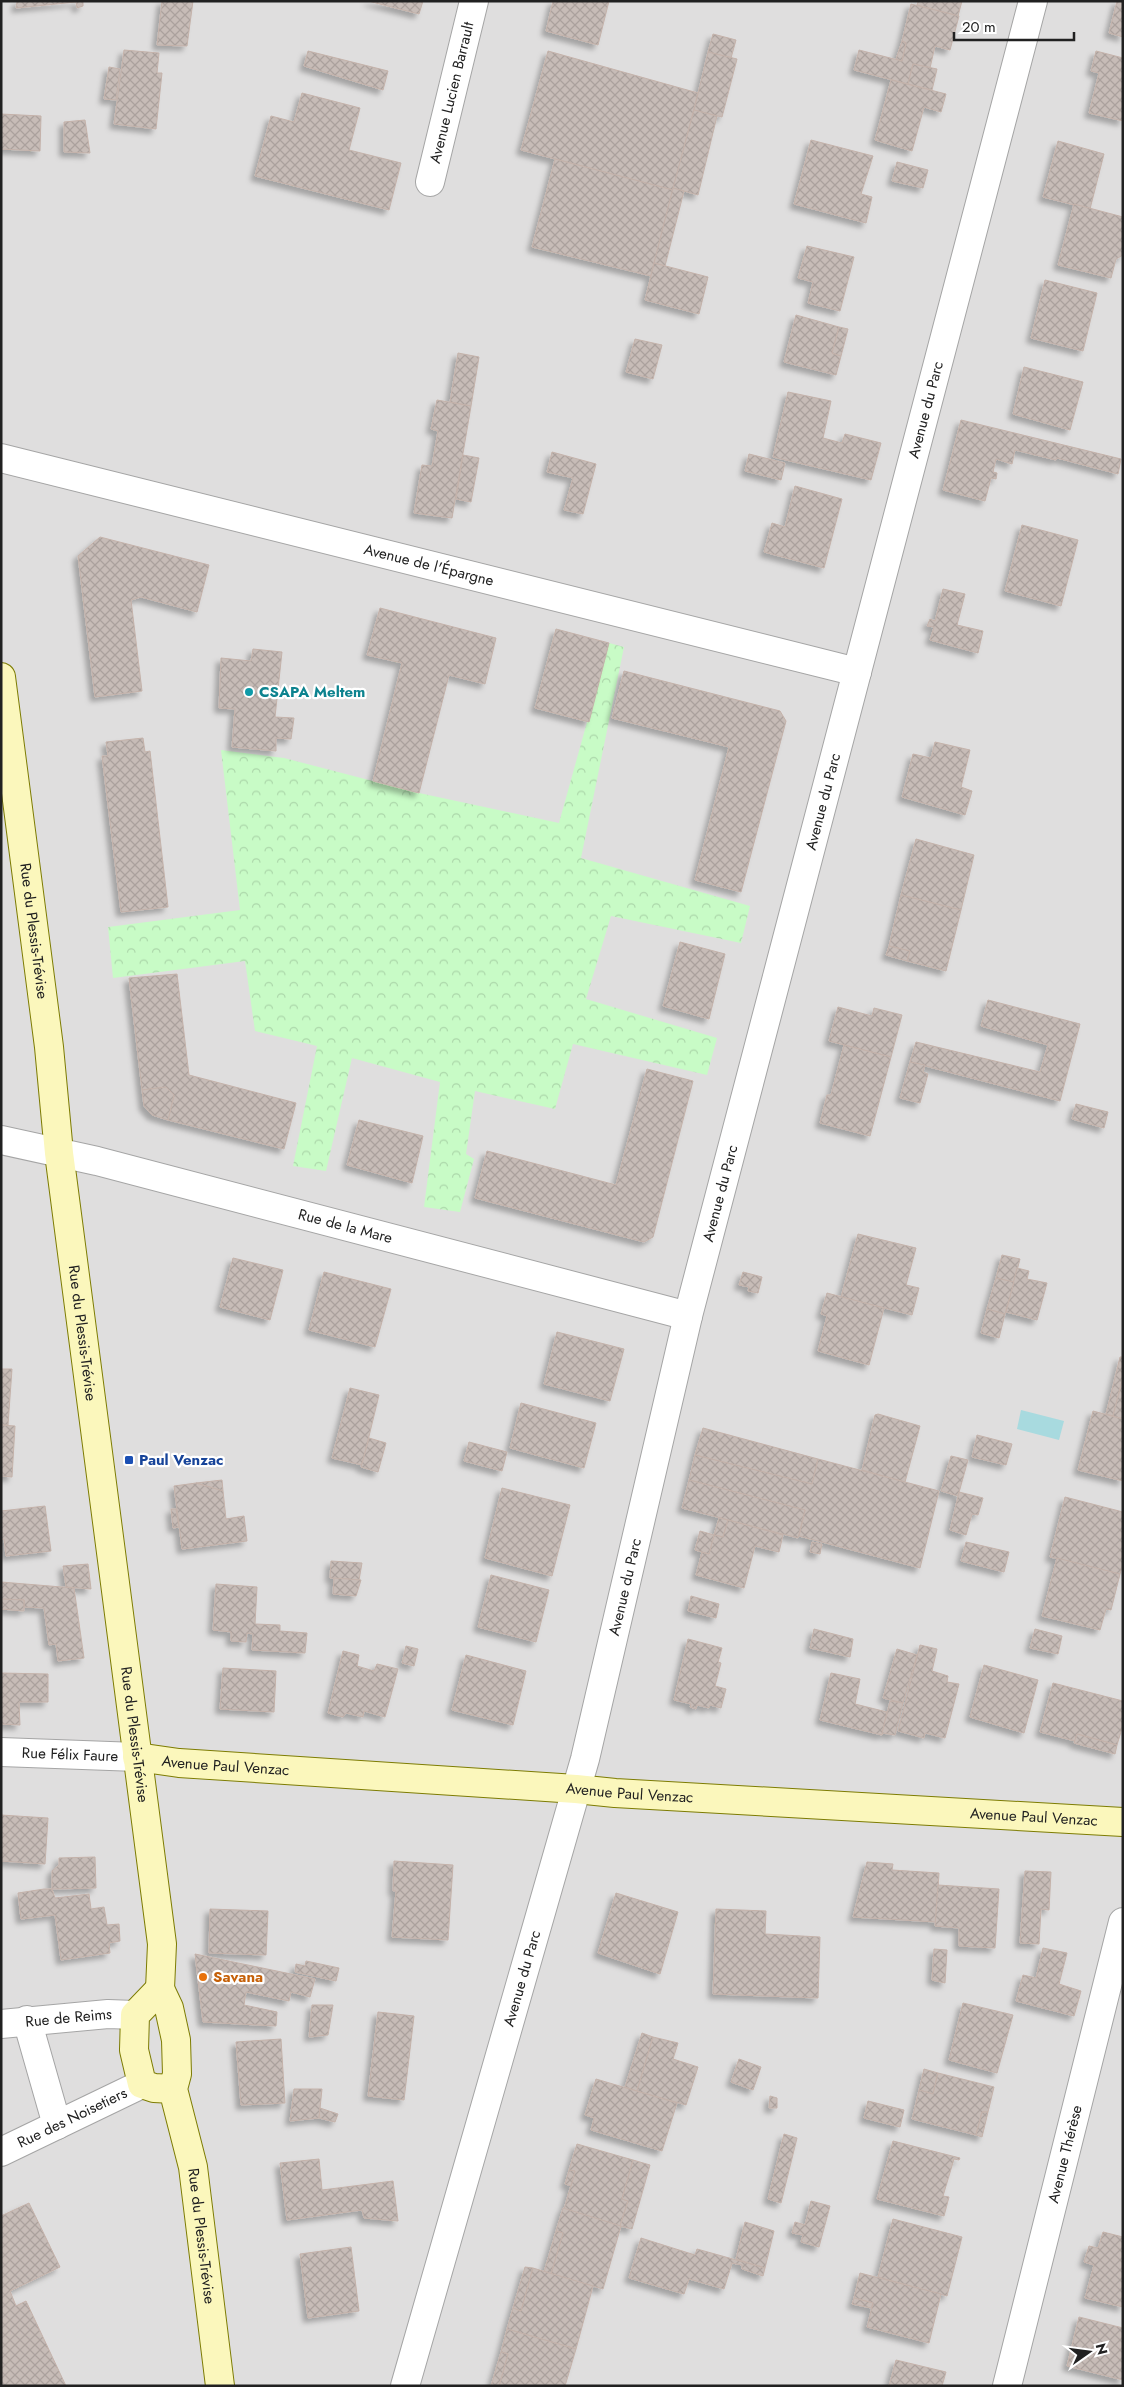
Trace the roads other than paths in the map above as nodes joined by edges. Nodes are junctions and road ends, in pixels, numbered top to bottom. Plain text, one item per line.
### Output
1 (474, 1) edge
2 (1033, 1) edge
3 (430, 182) dead end
4 (1, 458) edge
5 (857, 672) junction
6 (1, 677) edge
7 (1, 1140) edge
8 (59, 1153) junction
9 (688, 1316) junction
10 (1, 1752) edge
11 (137, 1758) junction
12 (576, 1789) junction
13 (1123, 1822) edge
14 (1123, 1922) edge
15 (160, 1989) junction
16 (135, 2015) junction
17 (14, 2022) edge
18 (142, 2084) junction
19 (173, 2089) junction
20 (57, 2125) junction
21 (1, 2152) edge
22 (220, 2386) edge
23 (405, 2386) edge
24 (1007, 2386) edge

1 - 3 street, Avenue Lucien Barrault
2 - 5 street, Avenue du Parc
4 - 5 street, Avenue de l'Épargne
5 - 9 street, Avenue du Parc
6 - 8 street, Rue du Plessis-Trévise
7 - 8 street, Rue de la Mare
8 - 9 street, Rue de la Mare
8 - 11 street, Rue du Plessis-Trévise
9 - 12 street, Avenue du Parc
10 - 11 street, Rue Félix Faure
11 - 12 street, Avenue Paul Venzac
11 - 15 street, Rue du Plessis-Trévise
12 - 13 street, Avenue Paul Venzac
12 - 23 street, Avenue du Parc
14 - 24 street, Avenue Thérèse
15 - 16 street
15 - 19 street, Rue du Plessis-Trévise
16 - 17 street, Rue de Reims
16 - 18 street
17 - 20 street
18 - 19 street
18 - 20 street, Rue des Noisetiers
19 - 22 street, Rue du Plessis-Trévise
20 - 21 street, Rue des Noisetiers

